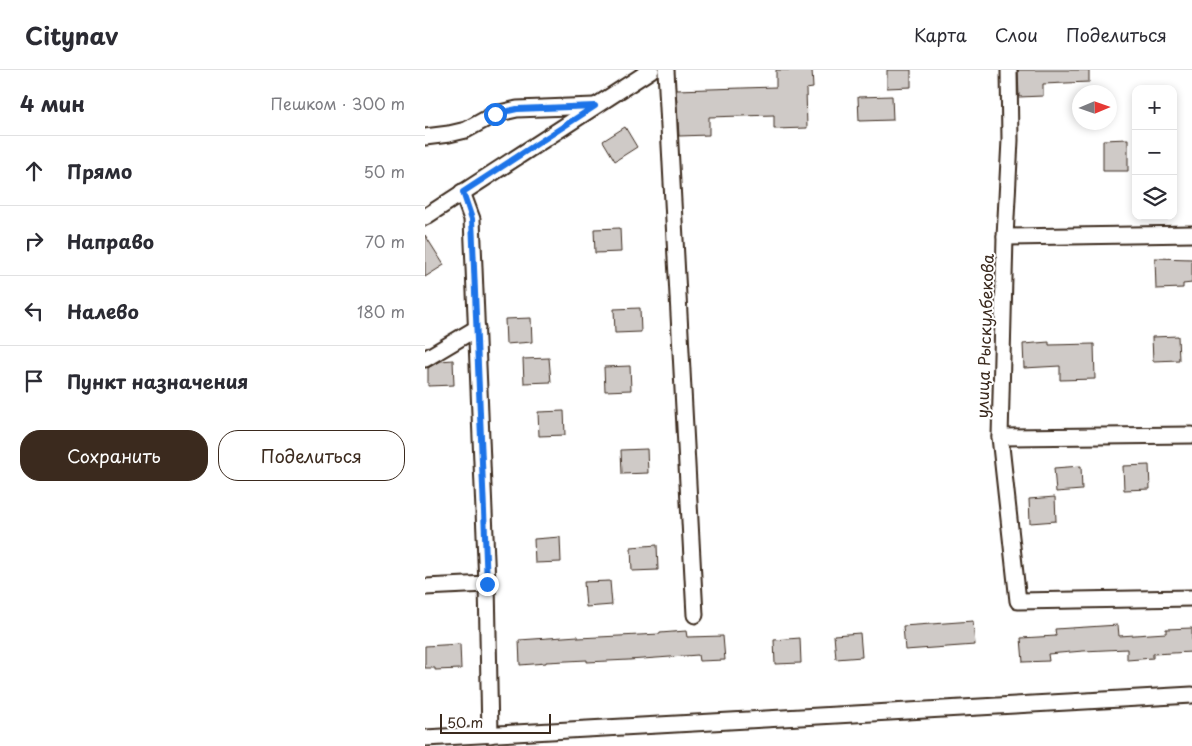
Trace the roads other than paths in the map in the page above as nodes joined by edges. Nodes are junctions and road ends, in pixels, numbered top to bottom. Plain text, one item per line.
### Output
1 (651, 70) edge
2 (665, 70) edge
3 (1009, 70) edge
4 (595, 106) junction
5 (425, 137) edge
6 (463, 192) junction
7 (425, 217) edge
8 (1192, 234) edge
9 (1005, 237) junction
10 (477, 328) junction
11 (425, 358) edge
12 (1192, 435) edge
13 (999, 437) junction
14 (487, 584) junction
15 (425, 587) edge
16 (1192, 598) edge
17 (695, 615) dead end
18 (1192, 695) edge
19 (490, 735) junction
20 (425, 738) edge

1 - 4 street
2 - 17 street
3 - 9 street, улица Рыскулбекова
4 - 5 street
4 - 6 street
6 - 7 street
6 - 10 street
8 - 9 street
9 - 13 street, улица Рыскулбекова
10 - 11 street
10 - 14 street
12 - 13 street
13 - 16 street, улица Рыскулбекова
14 - 15 street
14 - 19 street
18 - 19 street
19 - 20 street

